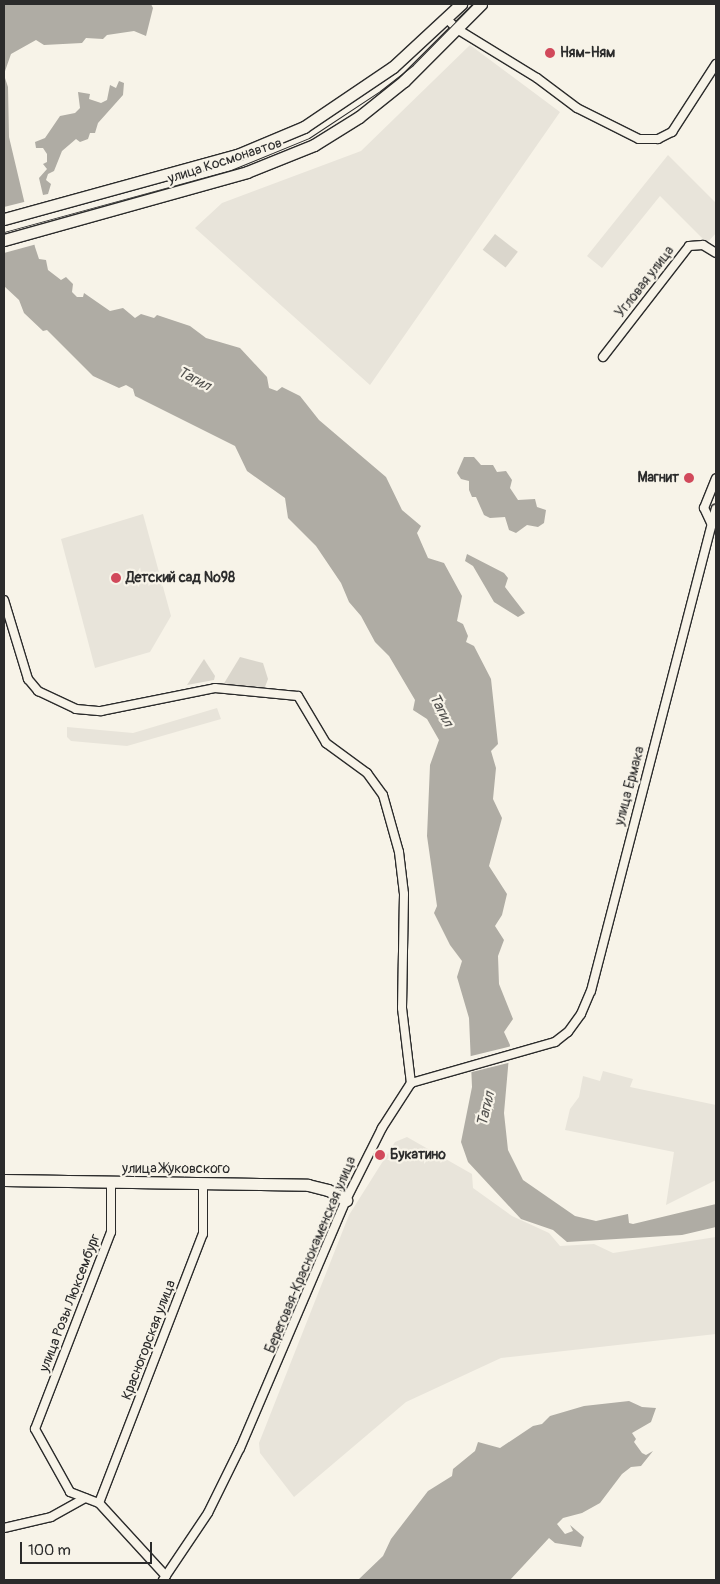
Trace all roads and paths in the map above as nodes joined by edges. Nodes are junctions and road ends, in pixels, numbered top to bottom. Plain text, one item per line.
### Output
1 (461, 4) edge
2 (481, 4) edge
3 (447, 19) junction
4 (457, 29) junction
5 (716, 64) edge
6 (4, 219) edge
7 (4, 240) edge
8 (716, 253) edge
9 (602, 357) dead end
10 (716, 478) edge
11 (716, 509) edge
12 (712, 525) junction
13 (4, 600) edge
14 (411, 1083) junction
15 (4, 1180) edge
16 (203, 1183) junction
17 (111, 1184) junction
18 (346, 1200) junction
19 (85, 1498) junction
20 (98, 1503) junction
21 (4, 1528) edge
22 (165, 1578) edge

1 - 3 main road, улица Космонавтов
2 - 4 main road, улица Космонавтов
3 - 4 street
3 - 6 main road, улица Космонавтов
4 - 5 street
4 - 7 main road, улица Космонавтов
8 - 9 street, Угловая улица
10 - 12 street
11 - 12 street, улица Ермака
12 - 14 street, улица Ермака
13 - 14 street
14 - 18 street, Береговая-Краснокаменская улица
15 - 17 main road, улица Жуковского
16 - 17 main road, улица Жуковского
16 - 18 main road, улица Жуковского
16 - 20 street, Красногорская улица
17 - 19 street, улица Розы Люксембург
18 - 22 street, Береговая-Краснокаменская улица
19 - 20 street
19 - 21 street
20 - 22 street

